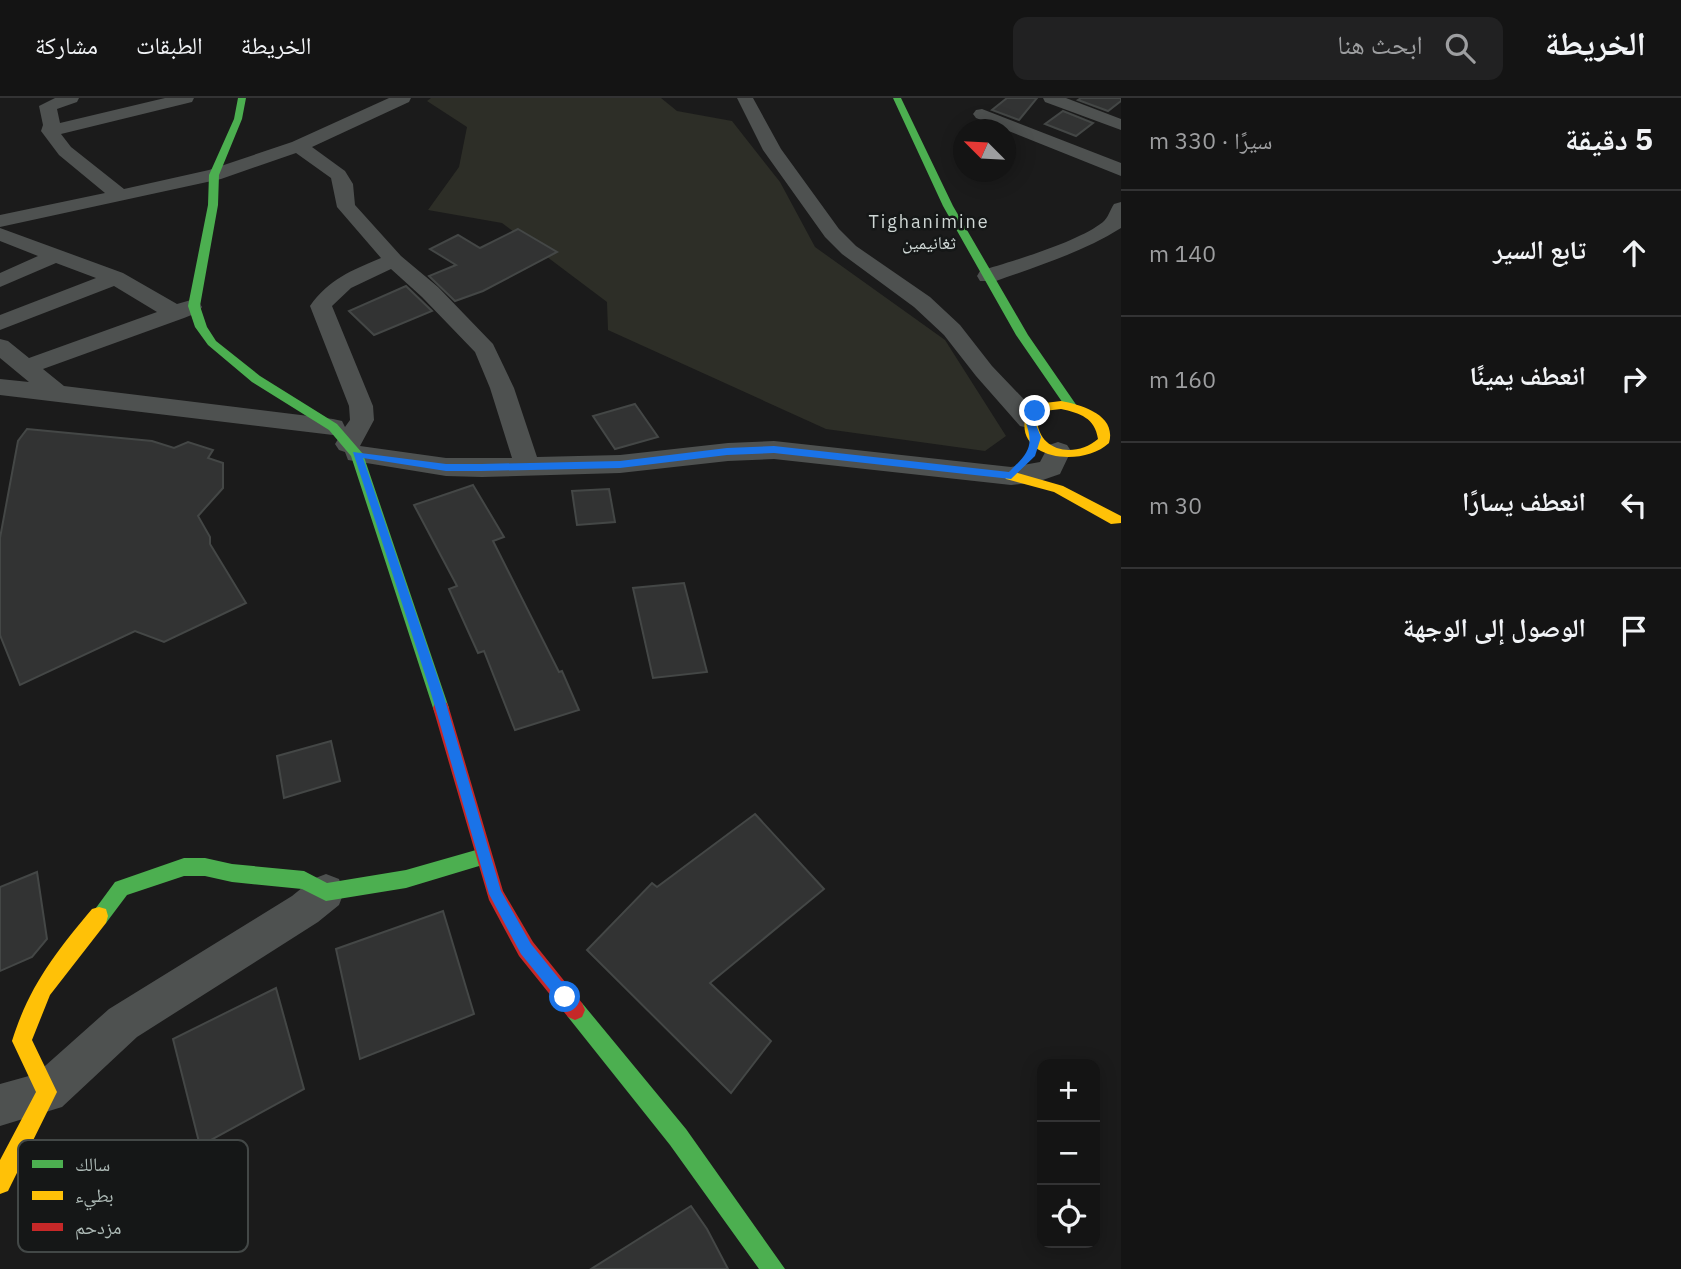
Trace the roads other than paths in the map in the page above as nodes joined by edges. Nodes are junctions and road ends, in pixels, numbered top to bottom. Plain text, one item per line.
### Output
1 (71, 98) edge
2 (242, 98) edge
3 (403, 98) edge
4 (745, 98) edge
5 (897, 98) edge
6 (1051, 98) edge
7 (180, 99) edge
8 (379, 103) edge
9 (982, 114) dead end
10 (1121, 125) edge
11 (50, 131) junction
12 (298, 146) junction
13 (1121, 170) edge
14 (214, 176) junction
15 (120, 195) junction
16 (1119, 220) edge
17 (0, 221) edge
18 (0, 234) edge
19 (56, 256) junction
20 (394, 260) junction
21 (988, 275) junction
22 (115, 278) junction
23 (0, 281) edge
24 (185, 309) junction
25 (0, 323) edge
26 (1022, 335) junction
27 (0, 346) edge
28 (24, 368) junction
29 (1028, 373) dead end
30 (0, 387) edge
31 (57, 393) junction
32 (1071, 407) junction
33 (1033, 417) junction
34 (346, 441) junction
35 (1108, 452) edge
36 (1061, 453) junction
37 (527, 466) junction
38 (1011, 476) junction
39 (1115, 515) edge
40 (483, 857) junction
41 (326, 892) junction
42 (47, 1092) junction
43 (0, 1105) edge
44 (22, 1140) edge
45 (18, 1149) edge
46 (0, 1184) edge
47 (773, 1269) edge

1 - 11 street
2 - 14 street
3 - 8 street
4 - 33 street
5 - 21 street
6 - 10 street
7 - 11 street
8 - 12 street
9 - 13 street
11 - 15 street
12 - 14 street
12 - 20 street
14 - 15 street
14 - 24 street
15 - 17 street
16 - 21 street
18 - 19 street
19 - 22 street
19 - 23 street
20 - 34 street
20 - 37 street
21 - 26 street
22 - 24 street
22 - 25 street
24 - 28 street
24 - 34 street
26 - 29 street
26 - 32 street
27 - 28 street
28 - 31 street
30 - 31 street
31 - 34 street
32 - 33 street
32 - 35 street
33 - 36 street
33 - 38 street
34 - 37 street
34 - 40 street
35 - 36 street
36 - 38 street
36 - 39 street
37 - 38 street
38 - 39 street
40 - 41 street
40 - 47 street
41 - 42 street
41 - 42 street
42 - 43 street
42 - 44 street
45 - 46 street

